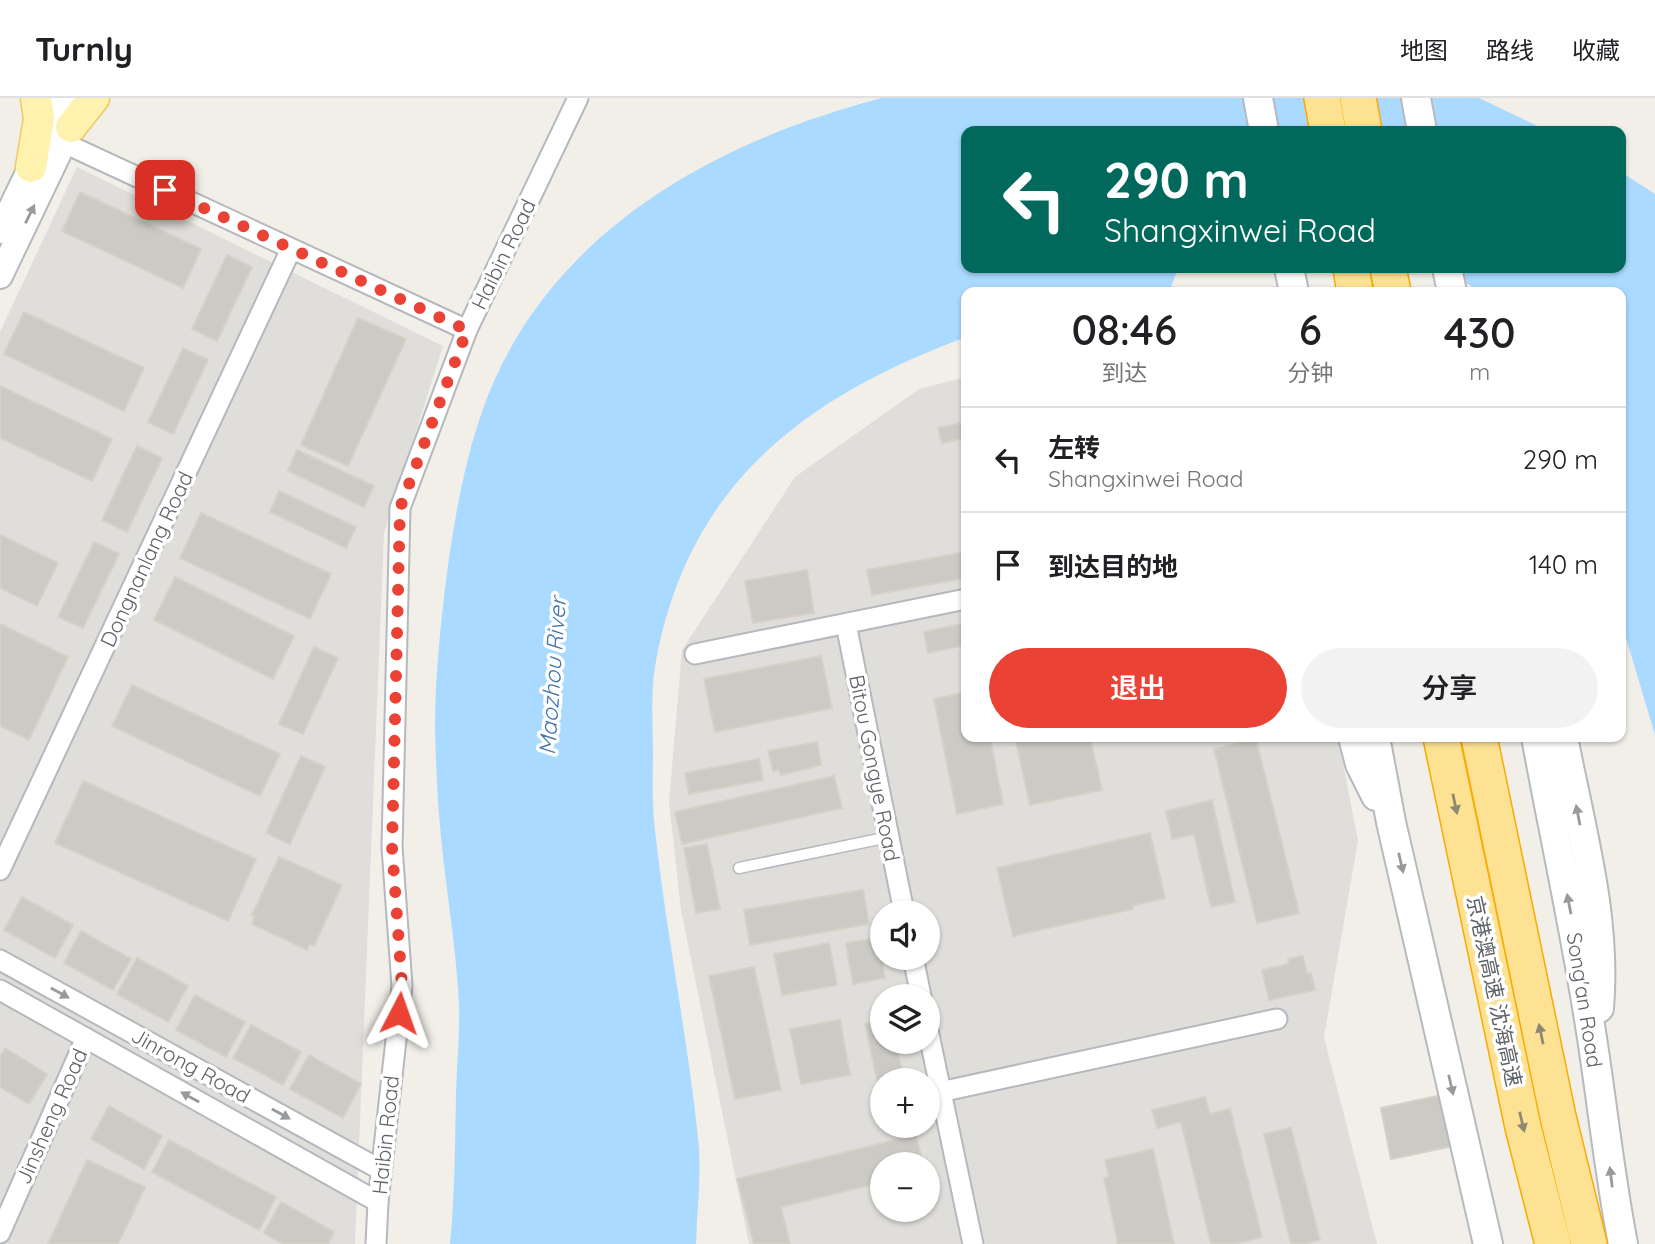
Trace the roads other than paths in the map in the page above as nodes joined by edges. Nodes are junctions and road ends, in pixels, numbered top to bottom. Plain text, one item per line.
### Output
1 (36, 98) edge
2 (64, 98) edge
3 (85, 98) edge
4 (94, 98) edge
5 (578, 98) edge
6 (1258, 98) edge
7 (1322, 98) edge
8 (1358, 98) edge
9 (1416, 98) edge
10 (1263, 126) edge
11 (1327, 126) edge
12 (1363, 126) edge
13 (1421, 126) edge
14 (68, 135) junction
15 (31, 167) junction
16 (0, 231) edge
17 (291, 249) junction
18 (0, 276) edge
19 (467, 330) junction
20 (961, 600) edge
21 (846, 624) junction
22 (695, 654) dead end
23 (1355, 742) edge
24 (1376, 742) edge
25 (1442, 742) edge
26 (1480, 742) edge
27 (1564, 742) edge
28 (1538, 747) edge
29 (1391, 822) junction
30 (889, 838) junction
31 (739, 868) dead end
32 (0, 870) edge
33 (902, 900) edge
34 (0, 960) edge
35 (0, 990) edge
36 (1277, 1019) dead end
37 (86, 1038) junction
38 (1594, 1053) junction
39 (940, 1092) joint
40 (381, 1170) junction
41 (378, 1202) junction
42 (0, 1233) edge
43 (376, 1244) edge
44 (973, 1244) edge
45 (1488, 1244) edge
46 (1553, 1244) edge
47 (1589, 1244) edge
48 (1623, 1244) edge

1 - 15 main road
2 - 15 street
3 - 14 street
4 - 14 main road
5 - 19 street, Haibin Road
6 - 10 main road
7 - 11 highway
8 - 12 highway
9 - 13 main road
14 - 17 street
18 -> 14 street
15 - 16 street
17 - 19 street
17 - 32 street, Dongnanlang Road
19 - 40 street, Haibin Road
20 - 21 street
21 - 22 street
21 - 30 street, Bitou Gongye Road
23 - 29 main road
24 - 29 main road
25 -> 46 highway, 京港澳高速 沈海高速
47 -> 26 highway, 京港澳高速 沈海高速
38 -> 27 main road
38 -> 28 main road, Song'an Road
29 -> 45 main road
30 - 31 lane
30 - 33 street, Bitou Gongye Road
34 -> 40 street, Jinrong Road
35 - 37 street, Jinrong Road
36 - 39 street
41 -> 37 street, Jinrong Road
37 - 42 street, Jinsheng Road
48 -> 38 main road, Song'an Road
39 - 44 street
40 - 41 street, Haibin Road
41 - 43 street, Haibin Road

